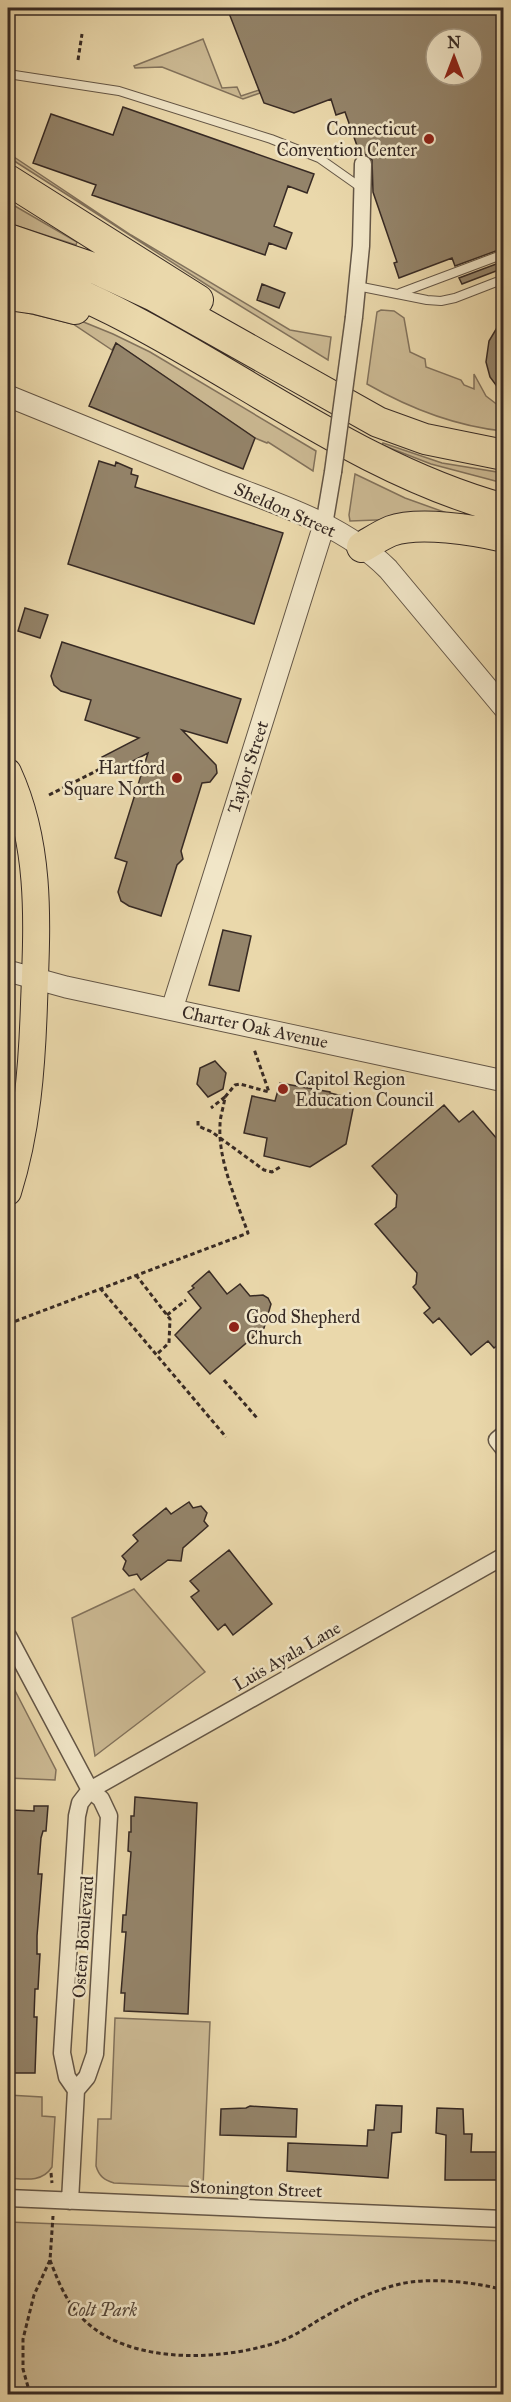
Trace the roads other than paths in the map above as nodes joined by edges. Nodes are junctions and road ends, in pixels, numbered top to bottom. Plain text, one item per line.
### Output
1 (8, 74) edge
2 (363, 164) dead end
3 (8, 180) edge
4 (363, 189) junction
5 (8, 239) edge
6 (504, 254) edge
7 (8, 267) edge
8 (504, 279) edge
9 (357, 286) junction
10 (398, 293) junction
11 (8, 296) edge
12 (214, 328) junction
13 (157, 334) junction
14 (8, 396) edge
15 (504, 447) edge
16 (473, 450) junction
17 (504, 455) edge
18 (453, 494) junction
19 (504, 497) edge
20 (504, 509) edge
21 (324, 525) junction
22 (504, 537) edge
23 (362, 547) junction
24 (504, 708) edge
25 (8, 772) edge
26 (8, 971) edge
27 (35, 979) junction
28 (172, 1009) junction
29 (502, 1084) edge
30 (8, 1192) edge
31 (504, 1556) edge
32 (8, 1636) edge
33 (90, 1790) junction
34 (76, 2090) junction
35 (8, 2198) edge
36 (70, 2201) junction
37 (504, 2219) edge

1 - 4 lane
2 - 4 street
3 - 12 highway
4 - 9 street
5 - 12 highway
6 - 10 lane
7 - 13 highway
8 - 10 lane
9 - 10 lane
9 - 21 street, bridge
11 - 13 highway
12 - 16 highway
13 - 18 highway
14 - 21 street, Sheldon Street
15 - 16 highway
16 - 17 highway
18 - 19 highway
18 - 20 highway
21 - 23 street, Sheldon Street
21 - 28 street, Taylor Street
22 - 23 highway
23 - 24 street, Sheldon Street
25 - 27 main road
26 - 27 street, Charter Oak Avenue
27 - 28 street, Charter Oak Avenue
27 - 30 main road
28 - 29 street, Charter Oak Avenue
31 - 33 street, Luis Ayala Lane
32 - 33 street, Osten Boulevard
33 - 34 street, Osten Boulevard
33 - 34 street, Osten Boulevard
34 - 36 street, Osten Boulevard
35 - 36 street, Stonington Street
36 - 37 street, Stonington Street

